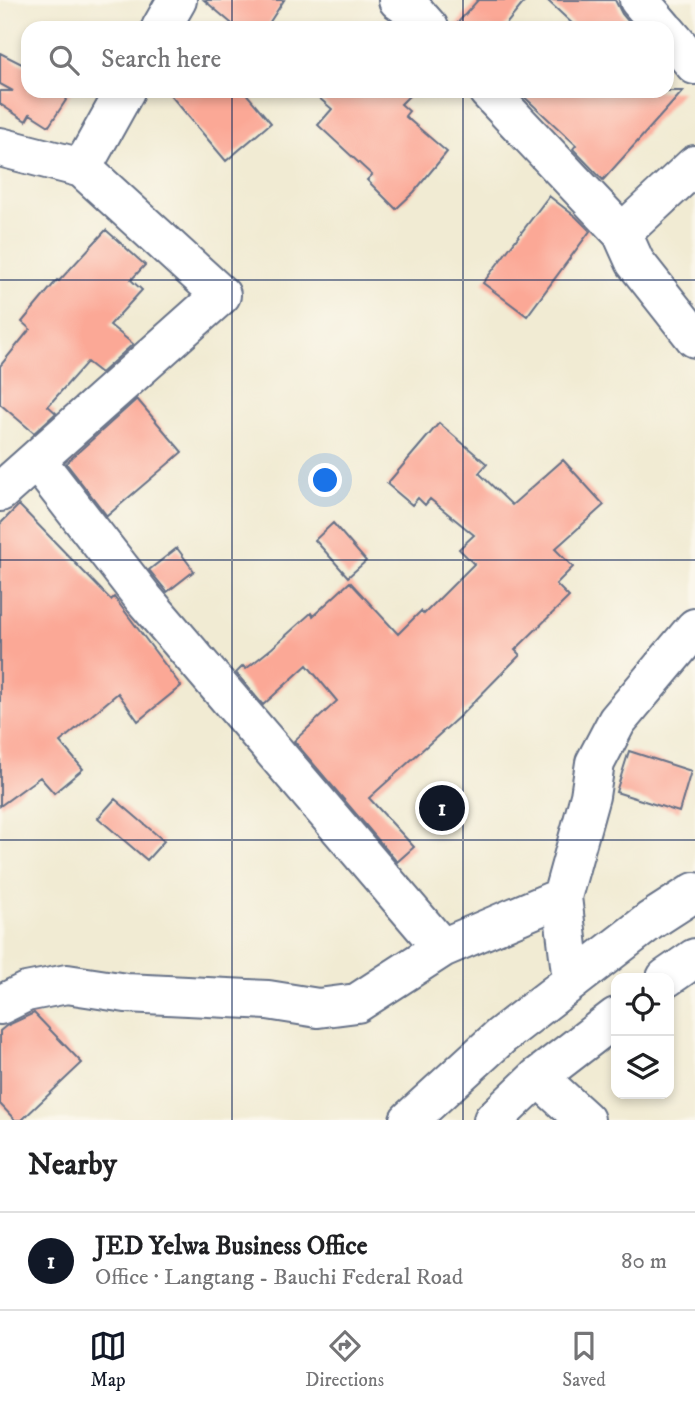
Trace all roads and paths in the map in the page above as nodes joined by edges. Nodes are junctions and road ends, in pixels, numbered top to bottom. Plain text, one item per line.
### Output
1 (177, 0) edge
2 (398, 0) edge
3 (639, 0) edge
4 (165, 21) edge
5 (423, 21) edge
6 (657, 21) edge
7 (674, 40) edge
8 (695, 65) edge
9 (121, 98) edge
10 (495, 98) edge
11 (0, 147) edge
12 (695, 166) edge
13 (82, 168) junction
14 (622, 233) junction
15 (695, 338) edge
16 (36, 460) junction
17 (0, 492) edge
18 (695, 628) edge
19 (695, 892) edge
20 (562, 898) junction
21 (442, 948) junction
22 (695, 958) edge
23 (673, 973) edge
24 (572, 981) junction
25 (0, 1005) edge
26 (611, 1021) edge
27 (538, 1077) junction
28 (409, 1120) edge
29 (493, 1120) edge
30 (585, 1120) edge

1 - 4 street
2 - 5 street
3 - 6 street
7 - 8 street
9 - 13 street
10 - 14 street
11 - 13 street
12 - 14 street
13 - 16 street
14 - 15 street
16 - 17 street
16 - 21 street
18 - 20 street
19 - 24 street
20 - 21 street
20 - 24 street
21 - 25 street
22 - 23 street
24 - 28 street
26 - 27 street
27 - 29 street
27 - 30 street

